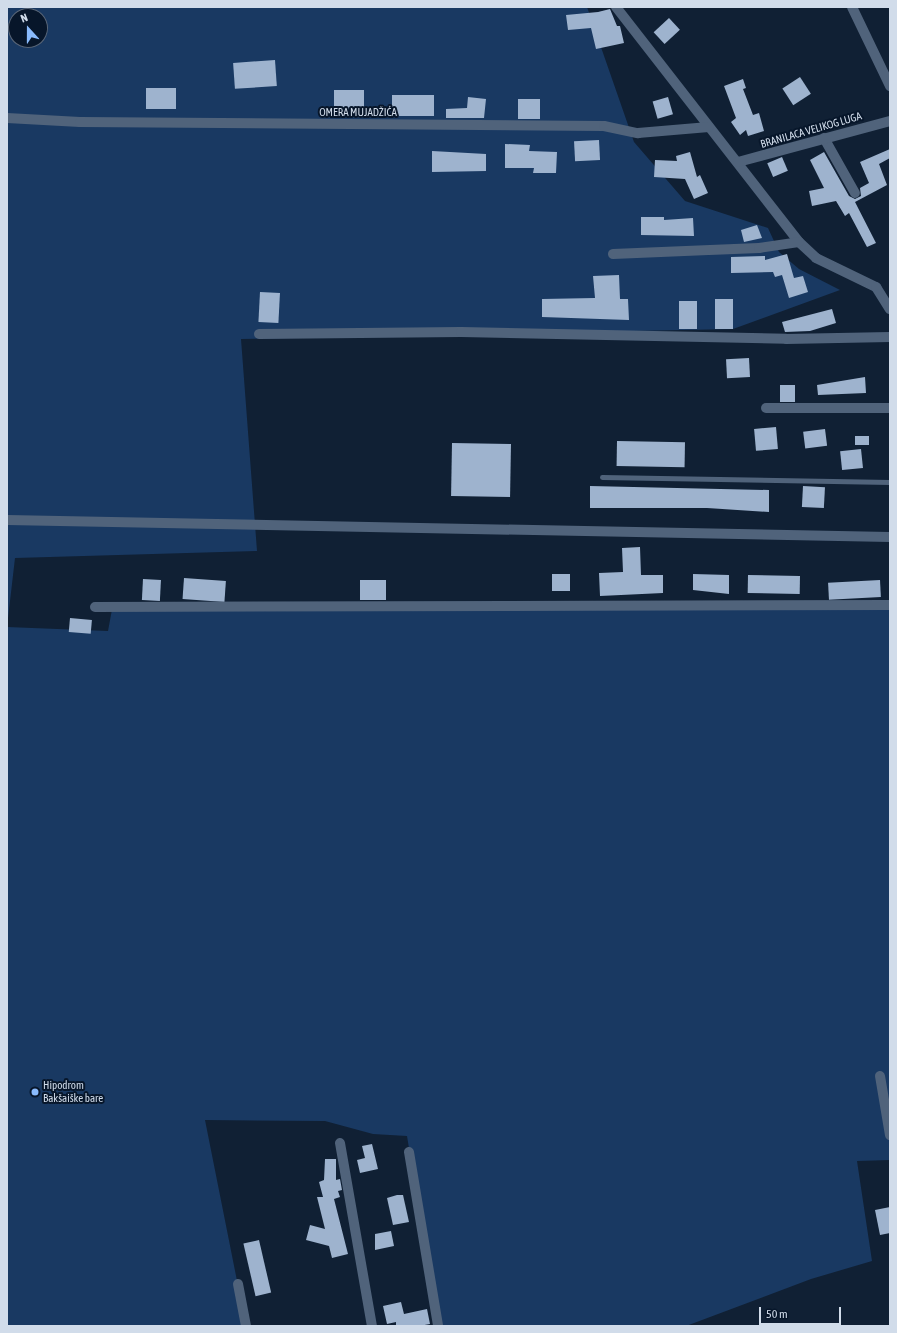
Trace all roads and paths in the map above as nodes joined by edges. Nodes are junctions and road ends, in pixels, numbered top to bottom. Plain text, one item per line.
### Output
1 (616, 7) edge
2 (852, 7) edge
3 (890, 86) edge
4 (7, 118) edge
5 (890, 121) edge
6 (709, 127) junction
7 (824, 138) junction
8 (738, 162) junction
9 (855, 193) dead end
10 (799, 242) junction
11 (613, 254) dead end
12 (890, 309) edge
13 (259, 334) dead end
14 (890, 337) edge
15 (766, 408) dead end
16 (890, 408) edge
17 (602, 477) dead end
18 (890, 482) edge
19 (7, 520) edge
20 (890, 538) edge
21 (890, 605) edge
22 (95, 607) dead end
23 (880, 1076) dead end
24 (890, 1135) edge
25 (340, 1143) dead end
26 (409, 1152) dead end
27 (238, 1284) dead end
28 (246, 1326) edge
29 (372, 1326) edge
30 (438, 1326) edge

1 - 6 street
2 - 3 street
4 - 6 street, OMERA MUJADŽIĆA
5 - 7 street, BRANILACA VELIKOG LUGA
6 - 8 street
7 - 8 street, BRANILACA VELIKOG LUGA
7 - 9 street
8 - 10 street
10 - 11 street
10 - 12 street
13 - 14 street
15 - 16 street
17 - 18 lane
19 - 20 street
21 - 22 street
23 - 24 street
25 - 29 street
26 - 30 street
27 - 28 street

